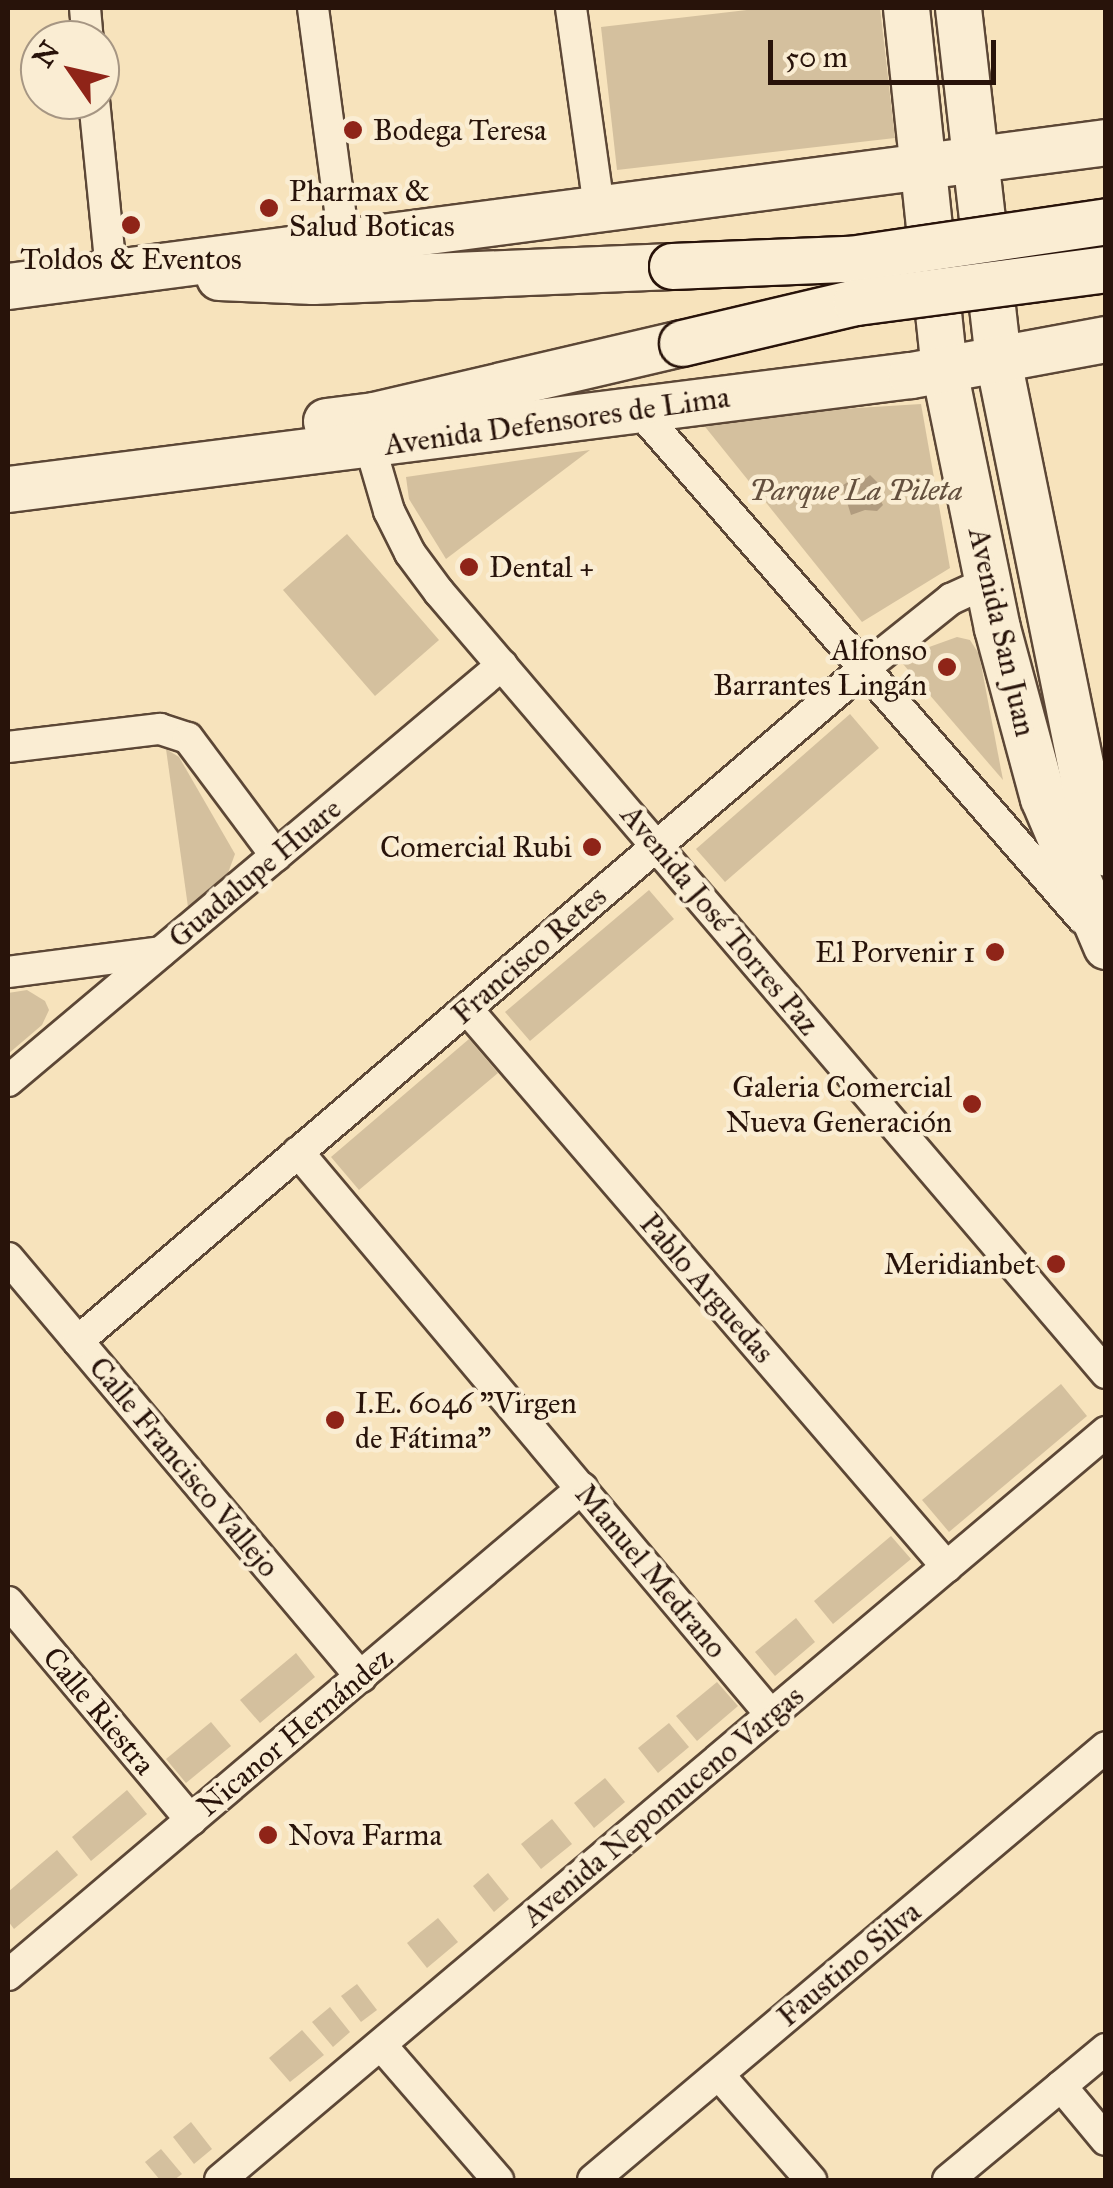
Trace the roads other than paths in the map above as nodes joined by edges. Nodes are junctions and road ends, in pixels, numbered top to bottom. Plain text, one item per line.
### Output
1 (313, 8) edge
2 (571, 8) edge
3 (906, 8) edge
4 (958, 8) edge
5 (96, 120) edge
6 (1106, 142) edge
7 (975, 160) junction
8 (925, 165) junction
9 (599, 208) junction
10 (1106, 221) edge
11 (344, 239) junction
12 (1106, 269) edge
13 (111, 271) junction
14 (8, 286) edge
15 (1106, 340) edge
16 (998, 360) junction
17 (944, 370) junction
18 (638, 409) junction
19 (370, 446) junction
20 (18, 488) edge
21 (988, 582) junction
22 (502, 665) junction
23 (866, 667) junction
24 (8, 747) edge
25 (656, 846) junction
26 (1106, 852) edge
27 (276, 856) junction
28 (1104, 944) edge
29 (161, 952) junction
30 (8, 972) edge
31 (467, 1009) junction
32 (8, 1081) edge
33 (298, 1152) junction
34 (8, 1258) edge
35 (78, 1341) junction
36 (1106, 1373) edge
37 (1106, 1432) edge
38 (582, 1488) junction
39 (947, 1567) junction
40 (8, 1602) edge
41 (361, 1677) junction
42 (771, 1715) junction
43 (1105, 1749) edge
44 (191, 1820) junction
45 (11, 1964) edge
46 (381, 2045) junction
47 (1106, 2050) edge
48 (718, 2075) junction
49 (1061, 2086) junction
50 (1106, 2140) edge
51 (220, 2180) edge
52 (498, 2180) edge
53 (592, 2180) edge
54 (812, 2180) edge
55 (948, 2180) edge

1 - 11 street
2 - 9 street
3 - 8 main road, Avenida San Juan
4 - 7 main road, Avenida San Juan
5 - 13 street
6 - 7 main road
7 - 8 main road
7 - 16 main road, Avenida San Juan
8 - 9 main road
8 - 17 main road, Avenida San Juan
9 - 11 main road
10 - 13 main road, bridge
11 - 13 main road
12 - 20 main road, bridge
13 - 14 main road
15 - 16 main road, Avenida Defensores de Lima
16 - 17 main road, Avenida Defensores de Lima
16 - 26 main road, Avenida San Juan
17 - 18 main road, Avenida Defensores de Lima
17 - 21 main road, Avenida San Juan
18 - 19 main road, Avenida Defensores de Lima
18 - 23 street
19 - 20 main road, Avenida Defensores de Lima
19 - 22 street, Avenida José Torres Paz
21 - 23 street, Francisco Retes
21 - 28 main road, Avenida San Juan
22 - 25 street, Avenida José Torres Paz
22 - 27 street, Guadalupe Huare
23 - 25 street, Francisco Retes
23 - 28 street
24 - 27 street
25 - 31 street, Francisco Retes
25 - 36 street, Avenida José Torres Paz
27 - 29 street, Guadalupe Huare
29 - 30 street
29 - 32 street, Guadalupe Huare
31 - 33 street, Francisco Retes
31 - 39 street, Pablo Arguedas
33 - 35 street, Francisco Retes
33 - 38 street, Manuel Medrano
34 - 35 street, Calle Francisco Vallejo
35 - 41 street, Calle Francisco Vallejo
37 - 39 street, Avenida Nepomuceno Vargas
38 - 41 street, Nicanor Hernández
38 - 42 street, Manuel Medrano
39 - 42 street, Avenida Nepomuceno Vargas
40 - 44 street, Calle Riestra
41 - 44 street, Nicanor Hernández
42 - 46 street, Avenida Nepomuceno Vargas
43 - 48 street, Faustino Silva
44 - 45 street, Nicanor Hernández
46 - 51 street, Avenida Nepomuceno Vargas
46 - 52 street
47 - 49 street
48 - 53 street, Faustino Silva
48 - 54 street
49 - 50 street
49 - 55 street

